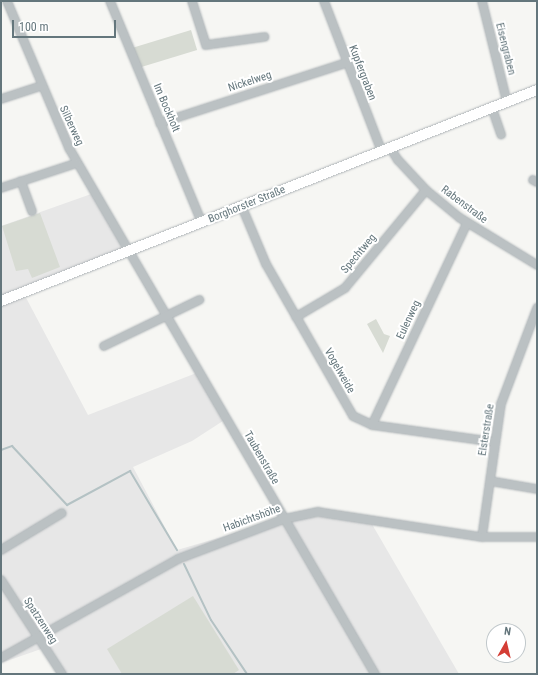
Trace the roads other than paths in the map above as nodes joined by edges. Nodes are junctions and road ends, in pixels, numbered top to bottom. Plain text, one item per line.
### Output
1 (7, 1) edge
2 (110, 1) edge
3 (192, 1) edge
4 (324, 1) edge
5 (482, 1) edge
6 (264, 37) dead end
7 (346, 63) junction
8 (41, 86) junction
9 (537, 90) edge
10 (1, 99) edge
11 (508, 102) junction
12 (492, 108) junction
13 (160, 122) junction
14 (501, 134) dead end
15 (386, 150) junction
16 (77, 162) junction
17 (21, 181) junction
18 (1, 188) edge
19 (426, 190) junction
20 (242, 207) junction
21 (32, 211) dead end
22 (467, 223) junction
23 (202, 224) junction
24 (129, 252) junction
25 (537, 265) edge
26 (199, 300) dead end
27 (1, 301) edge
28 (537, 308) edge
29 (167, 317) junction
30 (296, 317) junction
31 (104, 346) dead end
32 (372, 425) junction
33 (495, 442) junction
34 (490, 481) junction
35 (537, 489) edge
36 (62, 513) dead end
37 (284, 519) junction
38 (482, 537) junction
39 (537, 537) edge
40 (1, 550) edge
41 (1, 580) edge
42 (38, 639) junction
43 (1, 658) edge
44 (62, 674) edge
45 (375, 674) edge

1 - 8 street, Silberweg
2 - 13 street, Im Bockholt
3 - 6 street
4 - 7 street, Kupfergraben
5 - 11 street, Eisengraben
7 - 13 street, Nickelweg
7 - 15 street, Kupfergraben
8 - 10 street
8 - 16 street, Silberweg
9 - 11 main road, Borghorster Straße
11 - 12 main road, Borghorster Straße
12 - 14 street
12 - 15 main road, Borghorster Straße
13 - 23 street, Im Bockholt
15 - 19 street, Rabenstraße
15 - 20 main road, Borghorster Straße
16 - 17 street
16 - 24 street, Silberweg
17 - 18 street
17 - 21 street
19 - 22 street, Rabenstraße
19 - 30 street, Spechtweg
20 - 23 main road, Borghorster Straße
20 - 30 street, Vogelweide
22 - 25 street, Rabenstraße
22 - 32 street, Eulenweg
23 - 24 main road, Borghorster Straße
24 - 27 main road, Borghorster Straße
24 - 29 street, Taubenstraße
26 - 29 street
28 - 33 street, Elsterstraße
29 - 31 street
29 - 37 street, Taubenstraße
30 - 32 street, Vogelweide
32 - 33 street, Vogelweide
33 - 34 street, Elsterstraße
34 - 35 street
34 - 38 street, Elsterstraße
36 - 40 street
37 - 38 street, Habichtshöhe
37 - 42 street, Habichtshöhe
37 - 45 street, Taubenstraße
38 - 39 street, Habichtshöhe
41 - 42 street, Spatzenweg
42 - 43 street, Habichtshöhe
42 - 44 street, Spatzenweg

